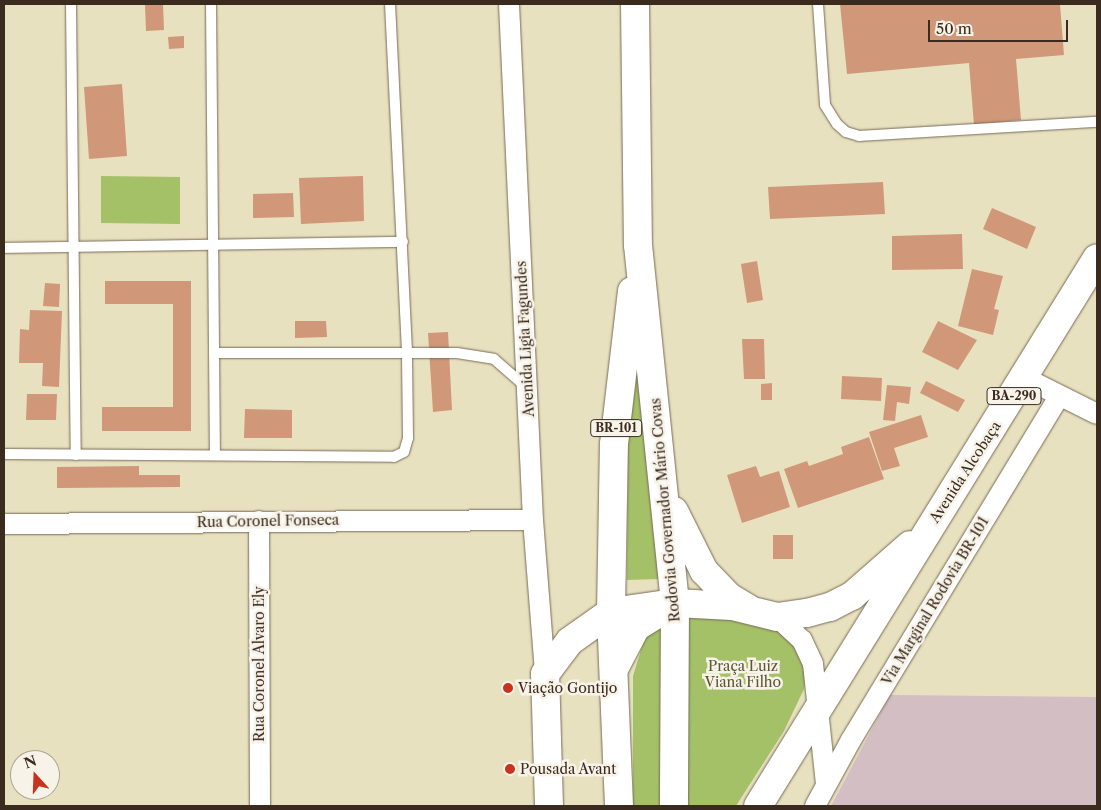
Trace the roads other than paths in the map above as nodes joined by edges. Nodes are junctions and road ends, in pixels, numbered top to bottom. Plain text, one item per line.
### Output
1 (71, 4) edge
2 (211, 4) edge
3 (390, 4) edge
4 (509, 4) edge
5 (635, 4) edge
6 (818, 4) edge
7 (1097, 122) edge
8 (403, 242) junction
9 (213, 243) junction
10 (638, 245) junction
11 (73, 247) junction
12 (4, 248) edge
13 (1097, 258) edge
14 (407, 352) junction
15 (214, 353) junction
16 (1025, 378) junction
17 (527, 388) junction
18 (1058, 397) junction
19 (1097, 414) edge
20 (4, 454) edge
21 (215, 454) junction
22 (76, 455) junction
23 (664, 482) junction
24 (533, 520) junction
25 (259, 521) junction
26 (4, 524) edge
27 (927, 532) junction
28 (675, 603) junction
29 (749, 609) junction
30 (610, 612) junction
31 (777, 617) junction
32 (614, 668) junction
33 (545, 674) junction
34 (817, 711) junction
35 (826, 784) junction
36 (260, 806) edge
37 (549, 806) edge
38 (619, 806) edge
39 (674, 806) edge
40 (758, 806) edge
41 (814, 806) edge

1 - 11 lane
2 - 9 lane
3 - 8 lane
4 - 17 street, Avenida Ligia Fagundes
5 - 10 main road, Rodovia Governador Mário Covas / BR-101
6 - 7 lane
8 - 9 lane
8 - 14 lane
9 - 11 lane
9 - 15 lane
10 - 23 main road, Rodovia Governador Mário Covas / BR-101
10 - 30 main road, Rodovia Governador Mário Covas / BR-101
11 - 12 lane
11 - 22 lane
13 - 16 main road, Avenida Alcobaça / BA-290
14 - 15 lane
14 - 17 lane
14 - 21 lane
15 - 21 lane
16 - 18 street
16 - 27 main road, Avenida Alcobaça / BA-290
17 - 24 street, Avenida Ligia Fagundes
18 - 19 street
18 - 35 street, Via Marginal Rodovia BR-101
20 - 22 lane
21 - 22 lane
23 - 28 main road, Rodovia Governador Mário Covas / BR-101
23 - 29 main road
24 - 25 street, Rua Coronel Fonseca
24 - 33 street, Avenida Ligia Fagundes
25 - 26 street, Rua Coronel Fonseca
25 - 36 street, Rua Coronel Alvaro Ely
27 - 31 main road, Avenida Alcobaça / BA-290
27 - 34 main road, Avenida Alcobaça / BA-290
28 - 29 main road
28 - 30 main road
28 - 32 main road
28 - 39 main road, Rodovia Governador Mário Covas / BR-101
29 - 31 main road, Avenida Alcobaça
30 - 32 main road, Rodovia Governador Mário Covas / BR-101
30 - 33 main road
31 - 34 street
32 - 38 main road, Rodovia Governador Mário Covas / BR-101
33 - 37 main road
34 - 35 street
34 - 40 main road
35 - 41 street, Via Marginal Rodovia BR-101

